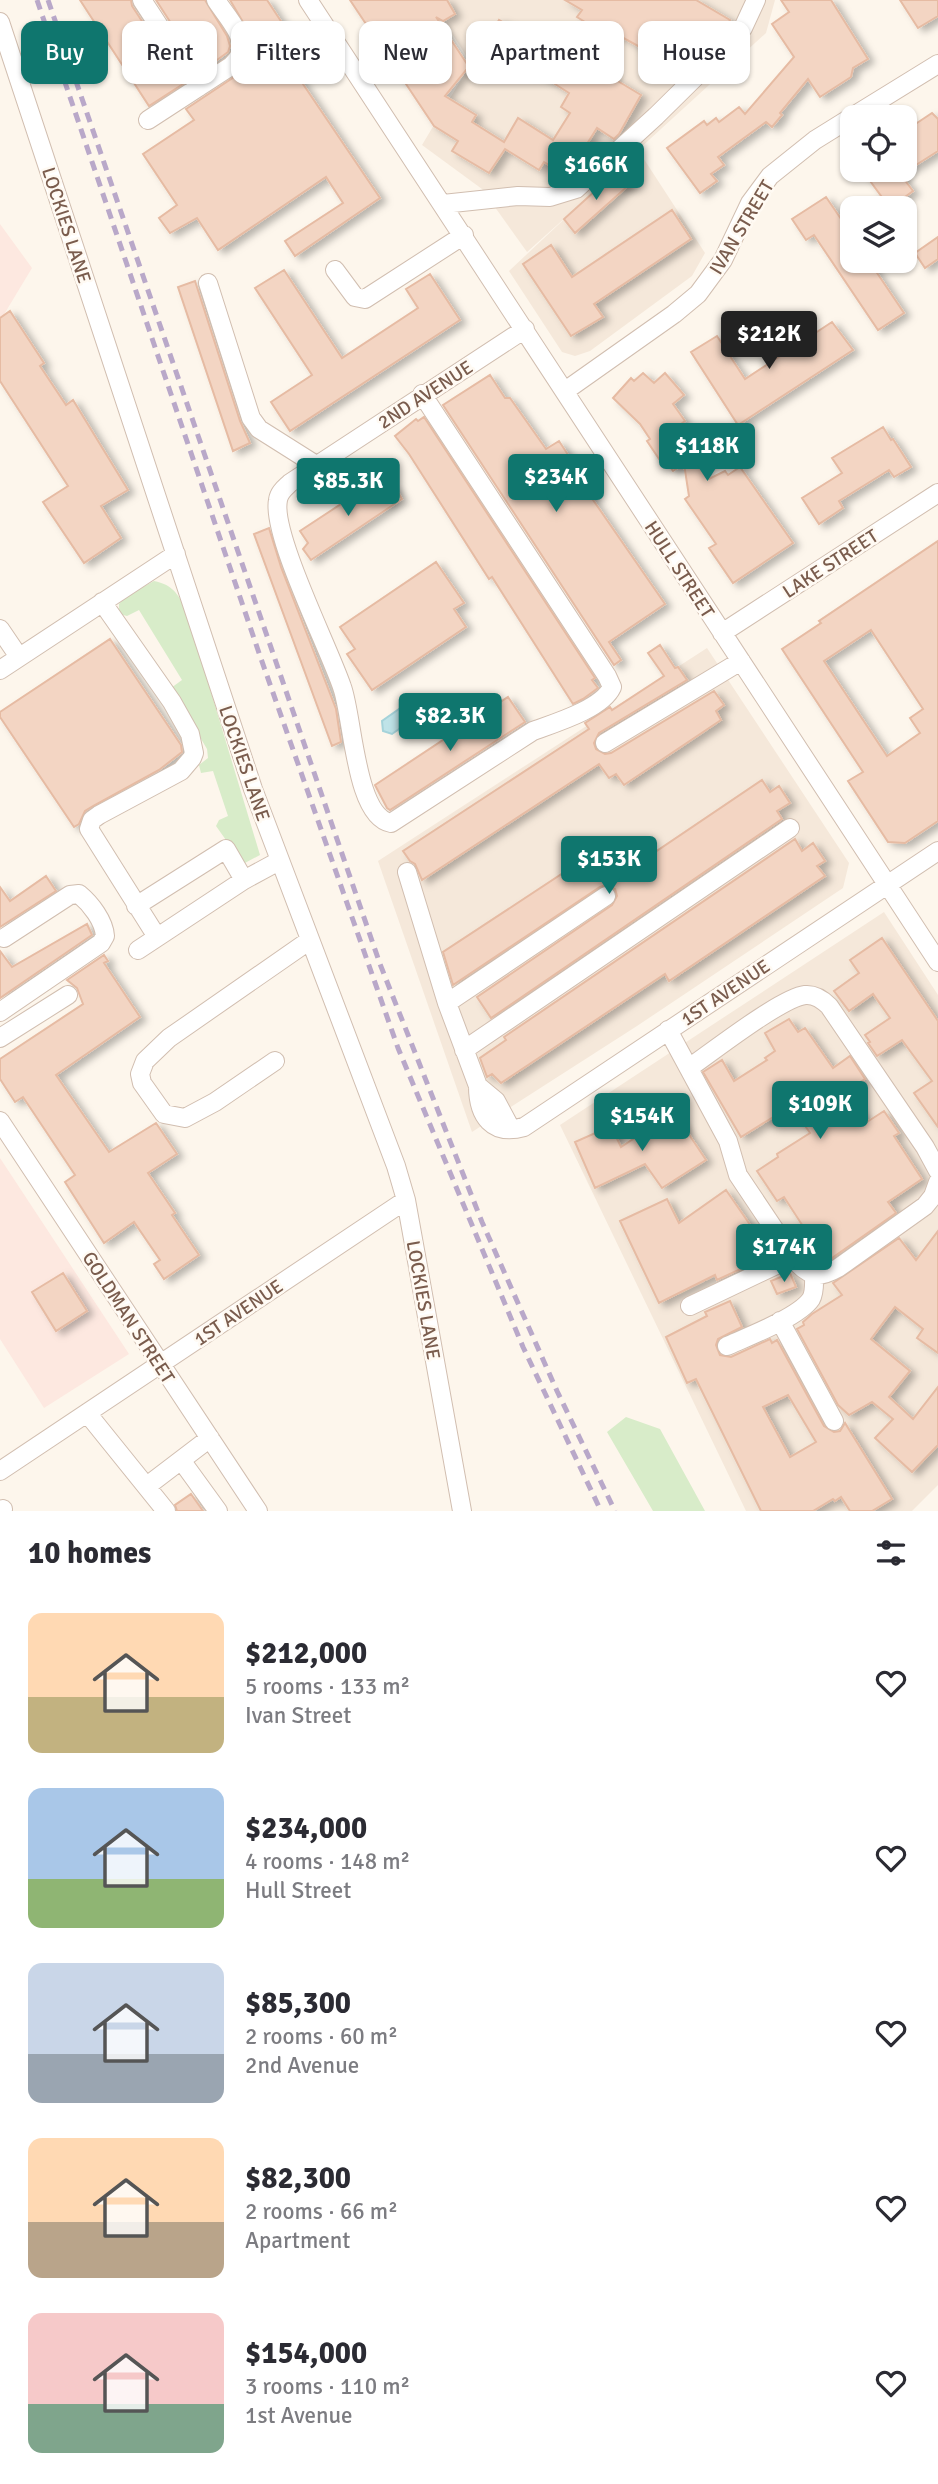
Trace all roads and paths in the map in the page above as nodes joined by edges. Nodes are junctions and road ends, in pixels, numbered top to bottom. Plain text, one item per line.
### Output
1 (142, 0) edge
2 (216, 0) edge
3 (308, 0) edge
4 (756, 0) edge
5 (0, 22) edge
6 (938, 64) edge
7 (199, 86) junction
8 (871, 105) edge
9 (149, 120) dead end
10 (840, 125) edge
11 (443, 204) junction
12 (464, 235) junction
13 (335, 270) dead end
14 (208, 284) dead end
15 (525, 329) junction
16 (565, 391) junction
17 (422, 394) junction
18 (316, 465) junction
19 (938, 493) edge
20 (176, 554) junction
21 (102, 602) junction
22 (0, 629) edge
23 (722, 633) junction
24 (19, 657) junction
25 (741, 661) junction
26 (0, 670) edge
27 (605, 743) dead end
28 (790, 828) dead end
29 (938, 851) edge
30 (279, 861) junction
31 (407, 872) dead end
32 (244, 880) junction
33 (887, 885) junction
34 (606, 896) dead end
35 (136, 906) junction
36 (4, 937) dead end
37 (157, 937) junction
38 (310, 940) junction
39 (138, 950) dead end
40 (938, 962) edge
41 (68, 995) dead end
42 (447, 1003) junction
43 (0, 1012) edge
44 (668, 1030) junction
45 (0, 1038) edge
46 (464, 1050) junction
47 (275, 1061) dead end
48 (689, 1068) junction
49 (0, 1121) edge
50 (938, 1183) edge
51 (406, 1200) junction
52 (793, 1258) junction
53 (814, 1276) junction
54 (690, 1306) dead end
55 (780, 1321) junction
56 (727, 1346) dead end
57 (160, 1364) junction
58 (87, 1413) junction
59 (834, 1421) dead end
60 (210, 1438) junction
61 (181, 1460) junction
62 (0, 1471) edge
63 (148, 1486) junction
64 (166, 1511) edge
65 (218, 1511) edge
66 (258, 1511) edge
67 (462, 1511) edge

1 - 7 street
2 - 7 street
3 - 11 street, HULL STREET
4 - 11 street
5 - 20 street, LOCKIES LANE
6 - 8 street, IVAN STREET
7 - 9 street
10 - 16 street, IVAN STREET
11 - 12 street, HULL STREET
12 - 13 street
12 - 15 street, HULL STREET
14 - 18 street
15 - 16 street, HULL STREET
15 - 17 street, 2ND AVENUE
16 - 23 street, HULL STREET
17 - 18 street, 2ND AVENUE
17 - 18 street, 2ND AVENUE
19 - 23 street, LAKE STREET
20 - 21 street
20 - 30 street, LOCKIES LANE
21 - 24 street
21 - 35 street
22 - 24 street
23 - 25 street, HULL STREET
24 - 26 street
25 - 27 street
25 - 33 street, HULL STREET
28 - 46 street
29 - 33 street, 1ST AVENUE
30 - 32 street
30 - 38 street, LOCKIES LANE
31 - 42 street
32 - 35 street
32 - 37 street
33 - 40 street, HULL STREET
33 - 44 street, 1ST AVENUE
34 - 42 street
35 - 37 street
36 - 43 street
37 - 39 street
38 - 47 street
38 - 51 street, LOCKIES LANE
41 - 45 street
42 - 46 street
44 - 46 street, 1ST AVENUE
44 - 48 street
48 - 50 street
48 - 52 street
49 - 57 street, GOLDMAN STREET
50 - 53 street
51 - 57 street, 1ST AVENUE
51 - 67 street, LOCKIES LANE
52 - 53 street
52 - 54 street
53 - 55 street
55 - 56 street
55 - 59 street
57 - 58 street, 1ST AVENUE
57 - 60 street, GOLDMAN STREET
58 - 62 street, 1ST AVENUE
58 - 63 street
60 - 61 street
60 - 66 street, GOLDMAN STREET
61 - 63 street
61 - 65 street
63 - 64 street

